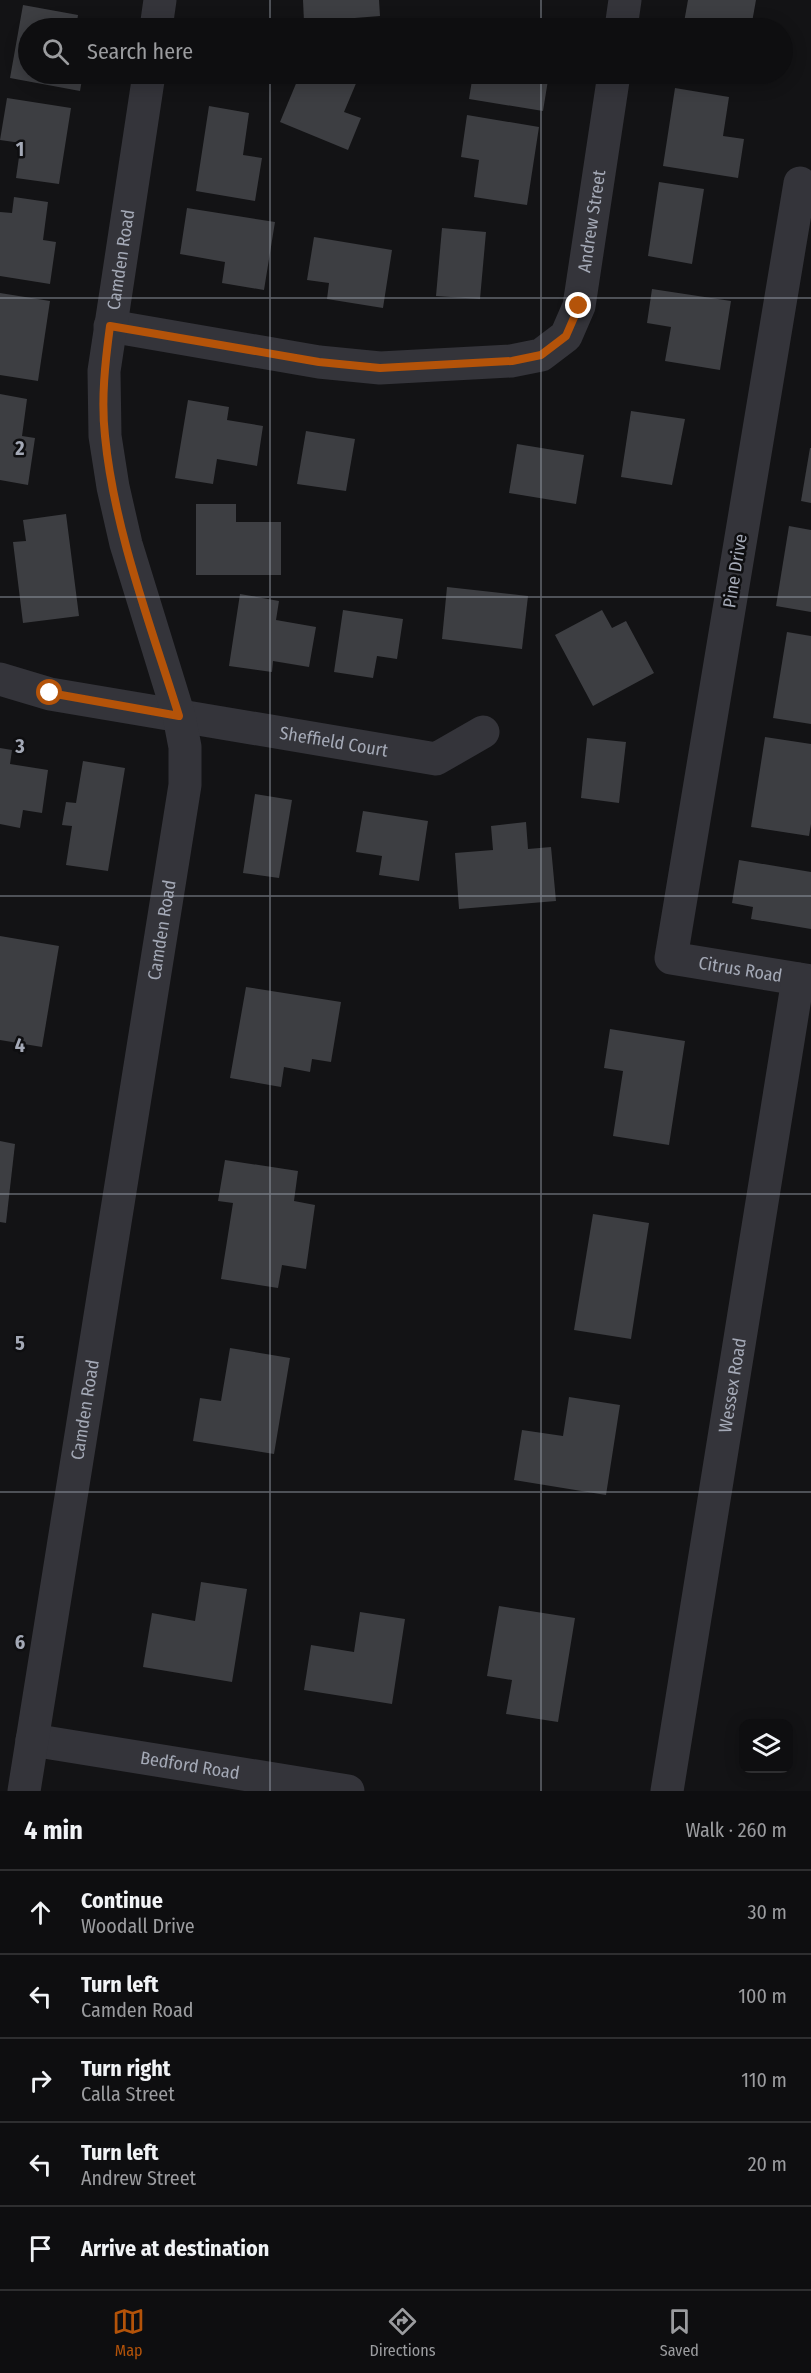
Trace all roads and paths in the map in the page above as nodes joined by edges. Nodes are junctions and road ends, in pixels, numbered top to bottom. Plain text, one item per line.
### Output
1 (160, 0) edge
2 (625, 0) edge
3 (157, 18) edge
4 (622, 18) edge
5 (147, 84) edge
6 (612, 84) edge
7 (800, 183) dead end
8 (110, 326) junction
9 (0, 679) edge
10 (179, 716) junction
11 (483, 732) dead end
12 (670, 958) joint
13 (805, 980) edge
14 (32, 1740) junction
15 (24, 1791) edge
16 (348, 1791) edge
17 (667, 1791) edge

1 - 3 street
2 - 4 street
5 - 8 street, Camden Road
6 - 8 street, Andrew Street
7 - 12 street, Pine Drive
8 - 10 street, Camden Road
9 - 10 street, Sheffield Court
10 - 11 street, Sheffield Court
10 - 14 street, Camden Road
12 - 13 street, Citrus Road
13 - 17 street, Wessex Road
14 - 15 street, Camden Road
14 - 16 street, Bedford Road

